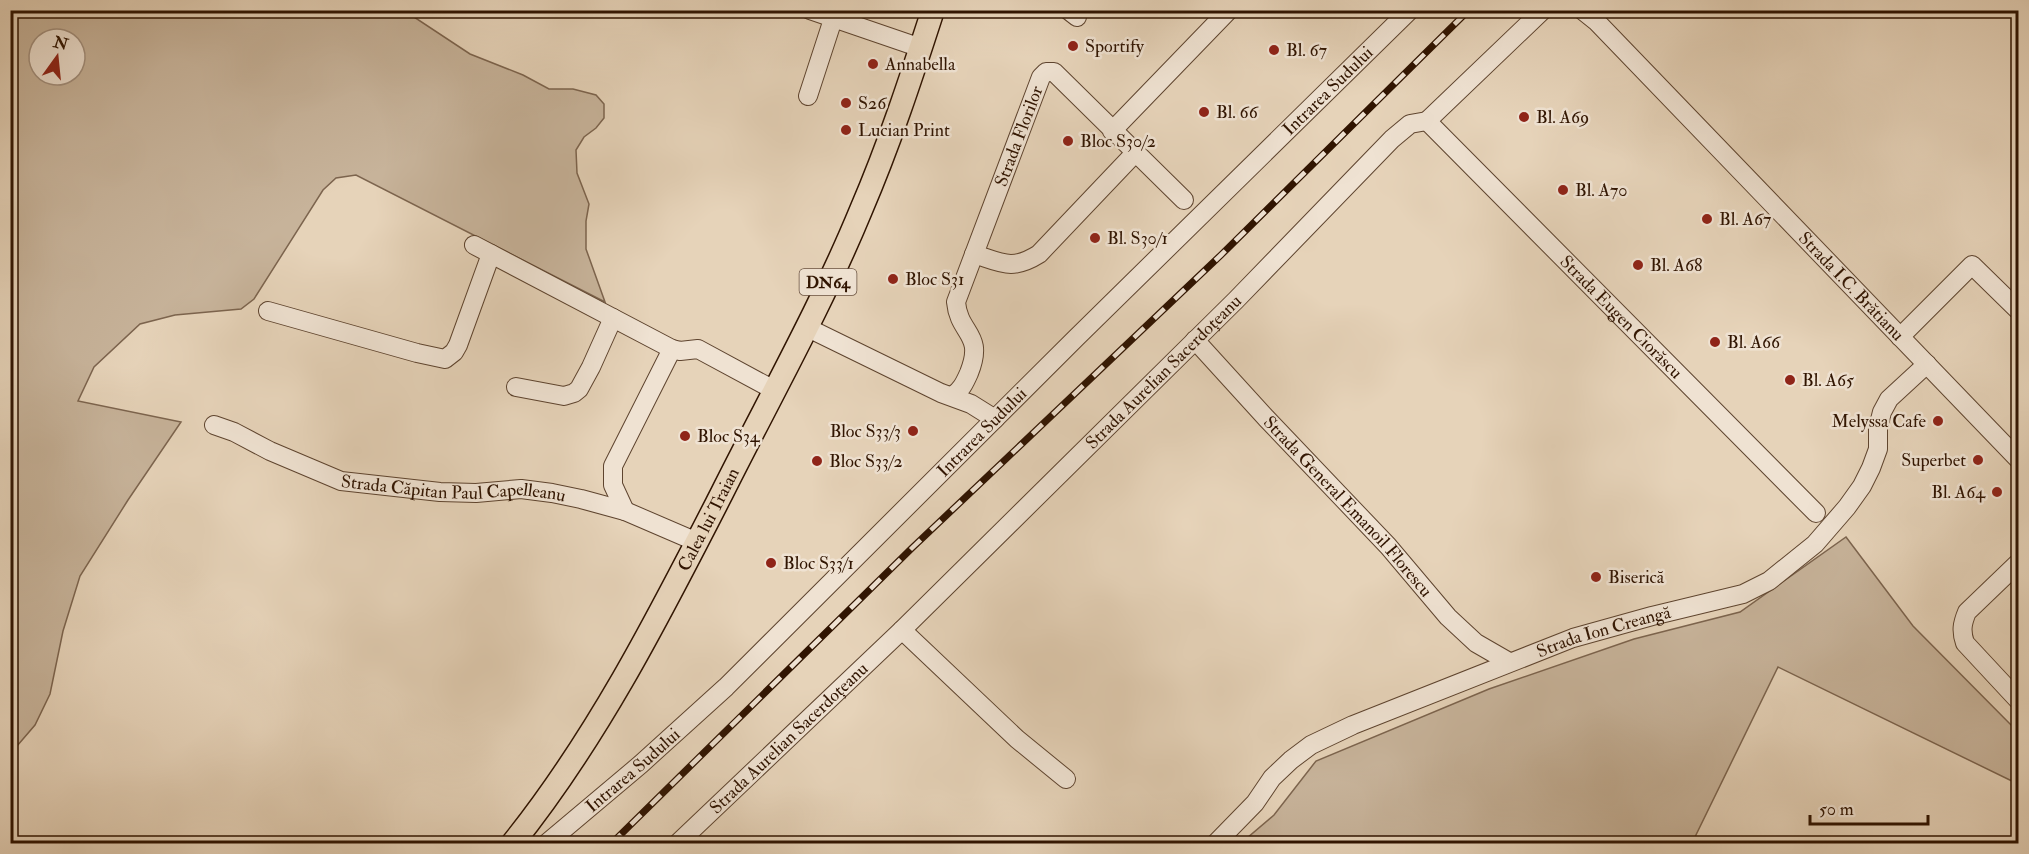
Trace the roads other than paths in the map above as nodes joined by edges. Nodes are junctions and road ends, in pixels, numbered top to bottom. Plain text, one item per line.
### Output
1 (810, 10) edge
2 (933, 10) edge
3 (1229, 10) edge
4 (1410, 10) edge
5 (1544, 10) edge
6 (1582, 10) edge
7 (835, 15) edge
8 (921, 48) junction
9 (808, 96) dead end
10 (1427, 121) junction
11 (1112, 131) junction
12 (1135, 153) junction
13 (1185, 200) dead end
14 (474, 245) dead end
15 (491, 254) junction
16 (974, 254) junction
17 (2019, 310) edge
18 (268, 311) dead end
19 (613, 318) junction
20 (806, 327) junction
21 (1900, 337) junction
22 (1195, 340) junction
23 (672, 349) junction
24 (1927, 364) junction
25 (516, 387) dead end
26 (774, 390) junction
27 (952, 396) junction
28 (995, 419) junction
29 (214, 425) dead end
30 (2017, 453) edge
31 (625, 511) junction
32 (1816, 513) dead end
33 (697, 542) junction
34 (2019, 563) edge
35 (902, 630) junction
36 (1509, 662) junction
37 (2019, 700) edge
38 (1066, 779) dead end
39 (512, 843) edge
40 (546, 843) edge
41 (677, 843) edge
42 (1215, 843) edge

1 - 7 street
2 - 8 main road, Calea lui Traian / DN64
3 - 11 street
4 - 28 street, Intrarea Sudului
5 - 10 street
6 - 21 street, Strada I.C. Brătianu
7 - 8 street
7 - 9 street
8 - 20 main road, Calea lui Traian / DN64
10 - 22 street, Strada Aurelian Sacerdoțeanu
10 - 32 street, Strada Eugen Ciorăscu
11 - 12 street, Strada Florilor
11 - 16 street, Strada Florilor
12 - 13 street, Strada Florilor
12 - 16 street
14 - 15 street
15 - 18 street
15 - 19 street
16 - 27 street, Strada Florilor
17 - 21 street
19 - 23 street
19 - 25 street
20 - 26 main road, Calea lui Traian / DN64
20 - 27 street
21 - 24 street, Strada I.C. Brătianu
22 - 35 street, Strada Aurelian Sacerdoțeanu
22 - 36 street, Strada General Emanoil Florescu
23 - 26 street
23 - 31 street
24 - 30 street, Strada I.C. Brătianu
24 - 36 street, Strada Ion Creangă
26 - 33 main road, Calea lui Traian / DN64
27 - 28 street
28 - 40 street, Intrarea Sudului
29 - 31 street, Strada Căpitan Paul Capelleanu
31 - 33 street, Strada Căpitan Paul Capelleanu
33 - 39 main road, Calea lui Traian / DN64
34 - 37 street
35 - 38 street
35 - 41 street, Strada Aurelian Sacerdoțeanu
36 - 42 street, Strada Ion Creangă

